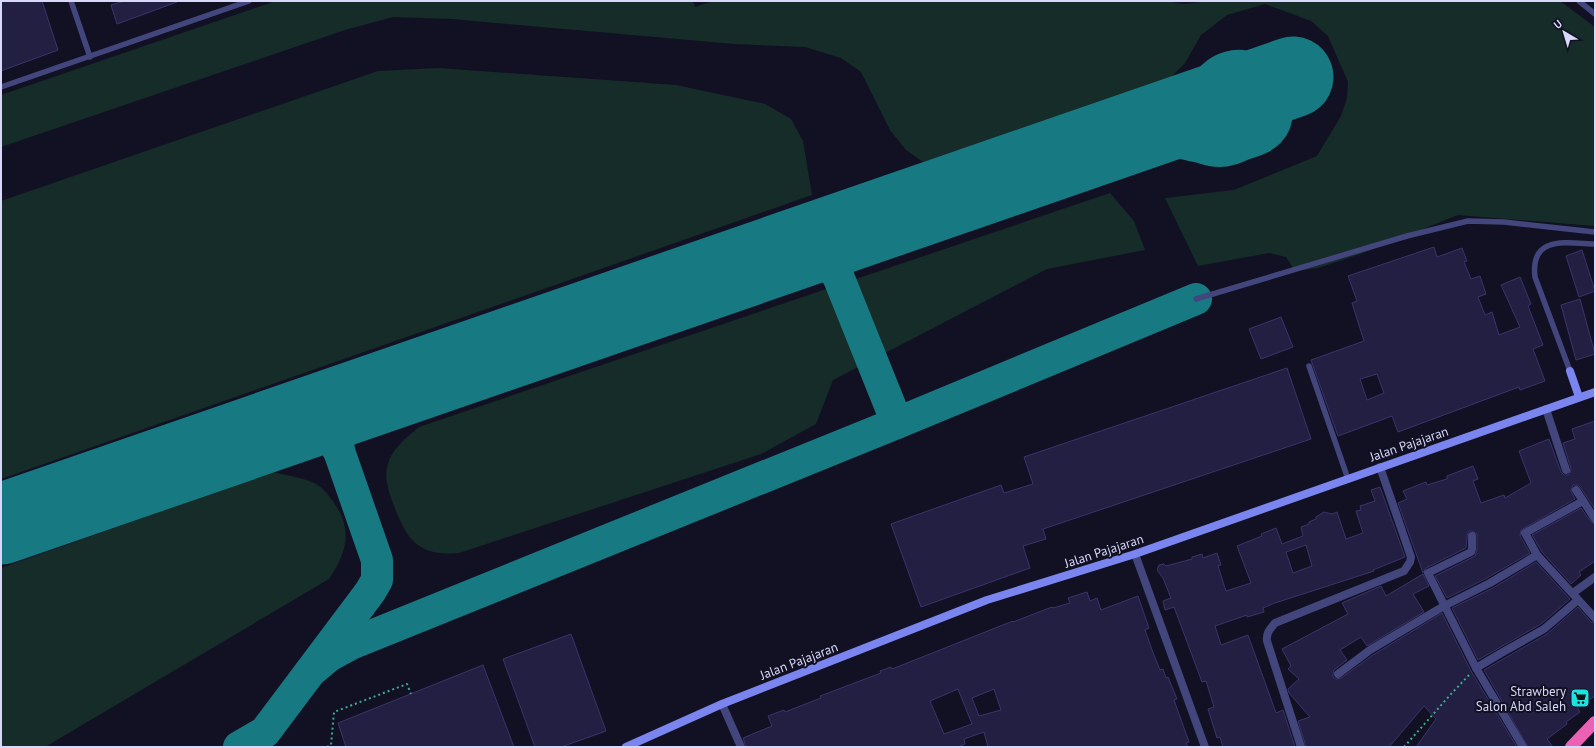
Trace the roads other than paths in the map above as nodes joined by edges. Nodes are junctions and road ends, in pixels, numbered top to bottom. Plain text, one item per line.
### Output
1 (71, 1) edge
2 (249, 1) edge
3 (1579, 1) edge
4 (1595, 14) edge
5 (90, 57) junction
6 (1, 86) edge
7 (1595, 232) edge
8 (1595, 244) edge
9 (1196, 299) dead end
10 (1309, 366) dead end
11 (1570, 371) joint
12 (1595, 392) edge
13 (1579, 397) junction
14 (1546, 409) junction
15 (1380, 468) junction
16 (1566, 470) dead end
17 (1348, 479) junction
18 (1576, 490) dead end
19 (1583, 501) junction
20 (1595, 519) edge
21 (1472, 536) dead end
22 (1135, 554) junction
23 (1537, 555) junction
24 (1595, 577) edge
25 (1576, 596) junction
26 (1444, 606) junction
27 (1595, 618) edge
28 (1476, 668) junction
29 (1338, 674) dead end
30 (722, 704) junction
31 (1595, 722) edge
32 (626, 747) edge
33 (741, 747) edge
34 (1205, 747) edge
35 (1301, 747) edge
36 (1523, 747) edge
37 (1571, 747) edge

1 - 5 lane
2 - 5 lane
3 - 4 lane
5 - 6 lane
7 - 9 lane
8 - 11 lane
10 - 17 lane
11 - 13 main road
12 - 13 main road, Jalan Pajajaran
13 - 14 main road, Jalan Pajajaran
14 - 15 main road, Jalan Pajajaran
14 - 16 street
15 - 17 main road, Jalan Pajajaran
15 - 35 street
17 - 22 main road, Jalan Pajajaran
18 - 19 street
19 - 20 street
19 - 23 street
21 - 26 street
22 - 30 main road, Jalan Pajajaran
22 - 34 street
23 - 25 street
23 - 26 street
24 - 25 street
25 - 27 street
25 - 28 street
26 - 28 street
26 - 29 street
28 - 36 street
30 - 32 main road, Jalan Pajajaran
30 - 33 street
31 - 37 highway

